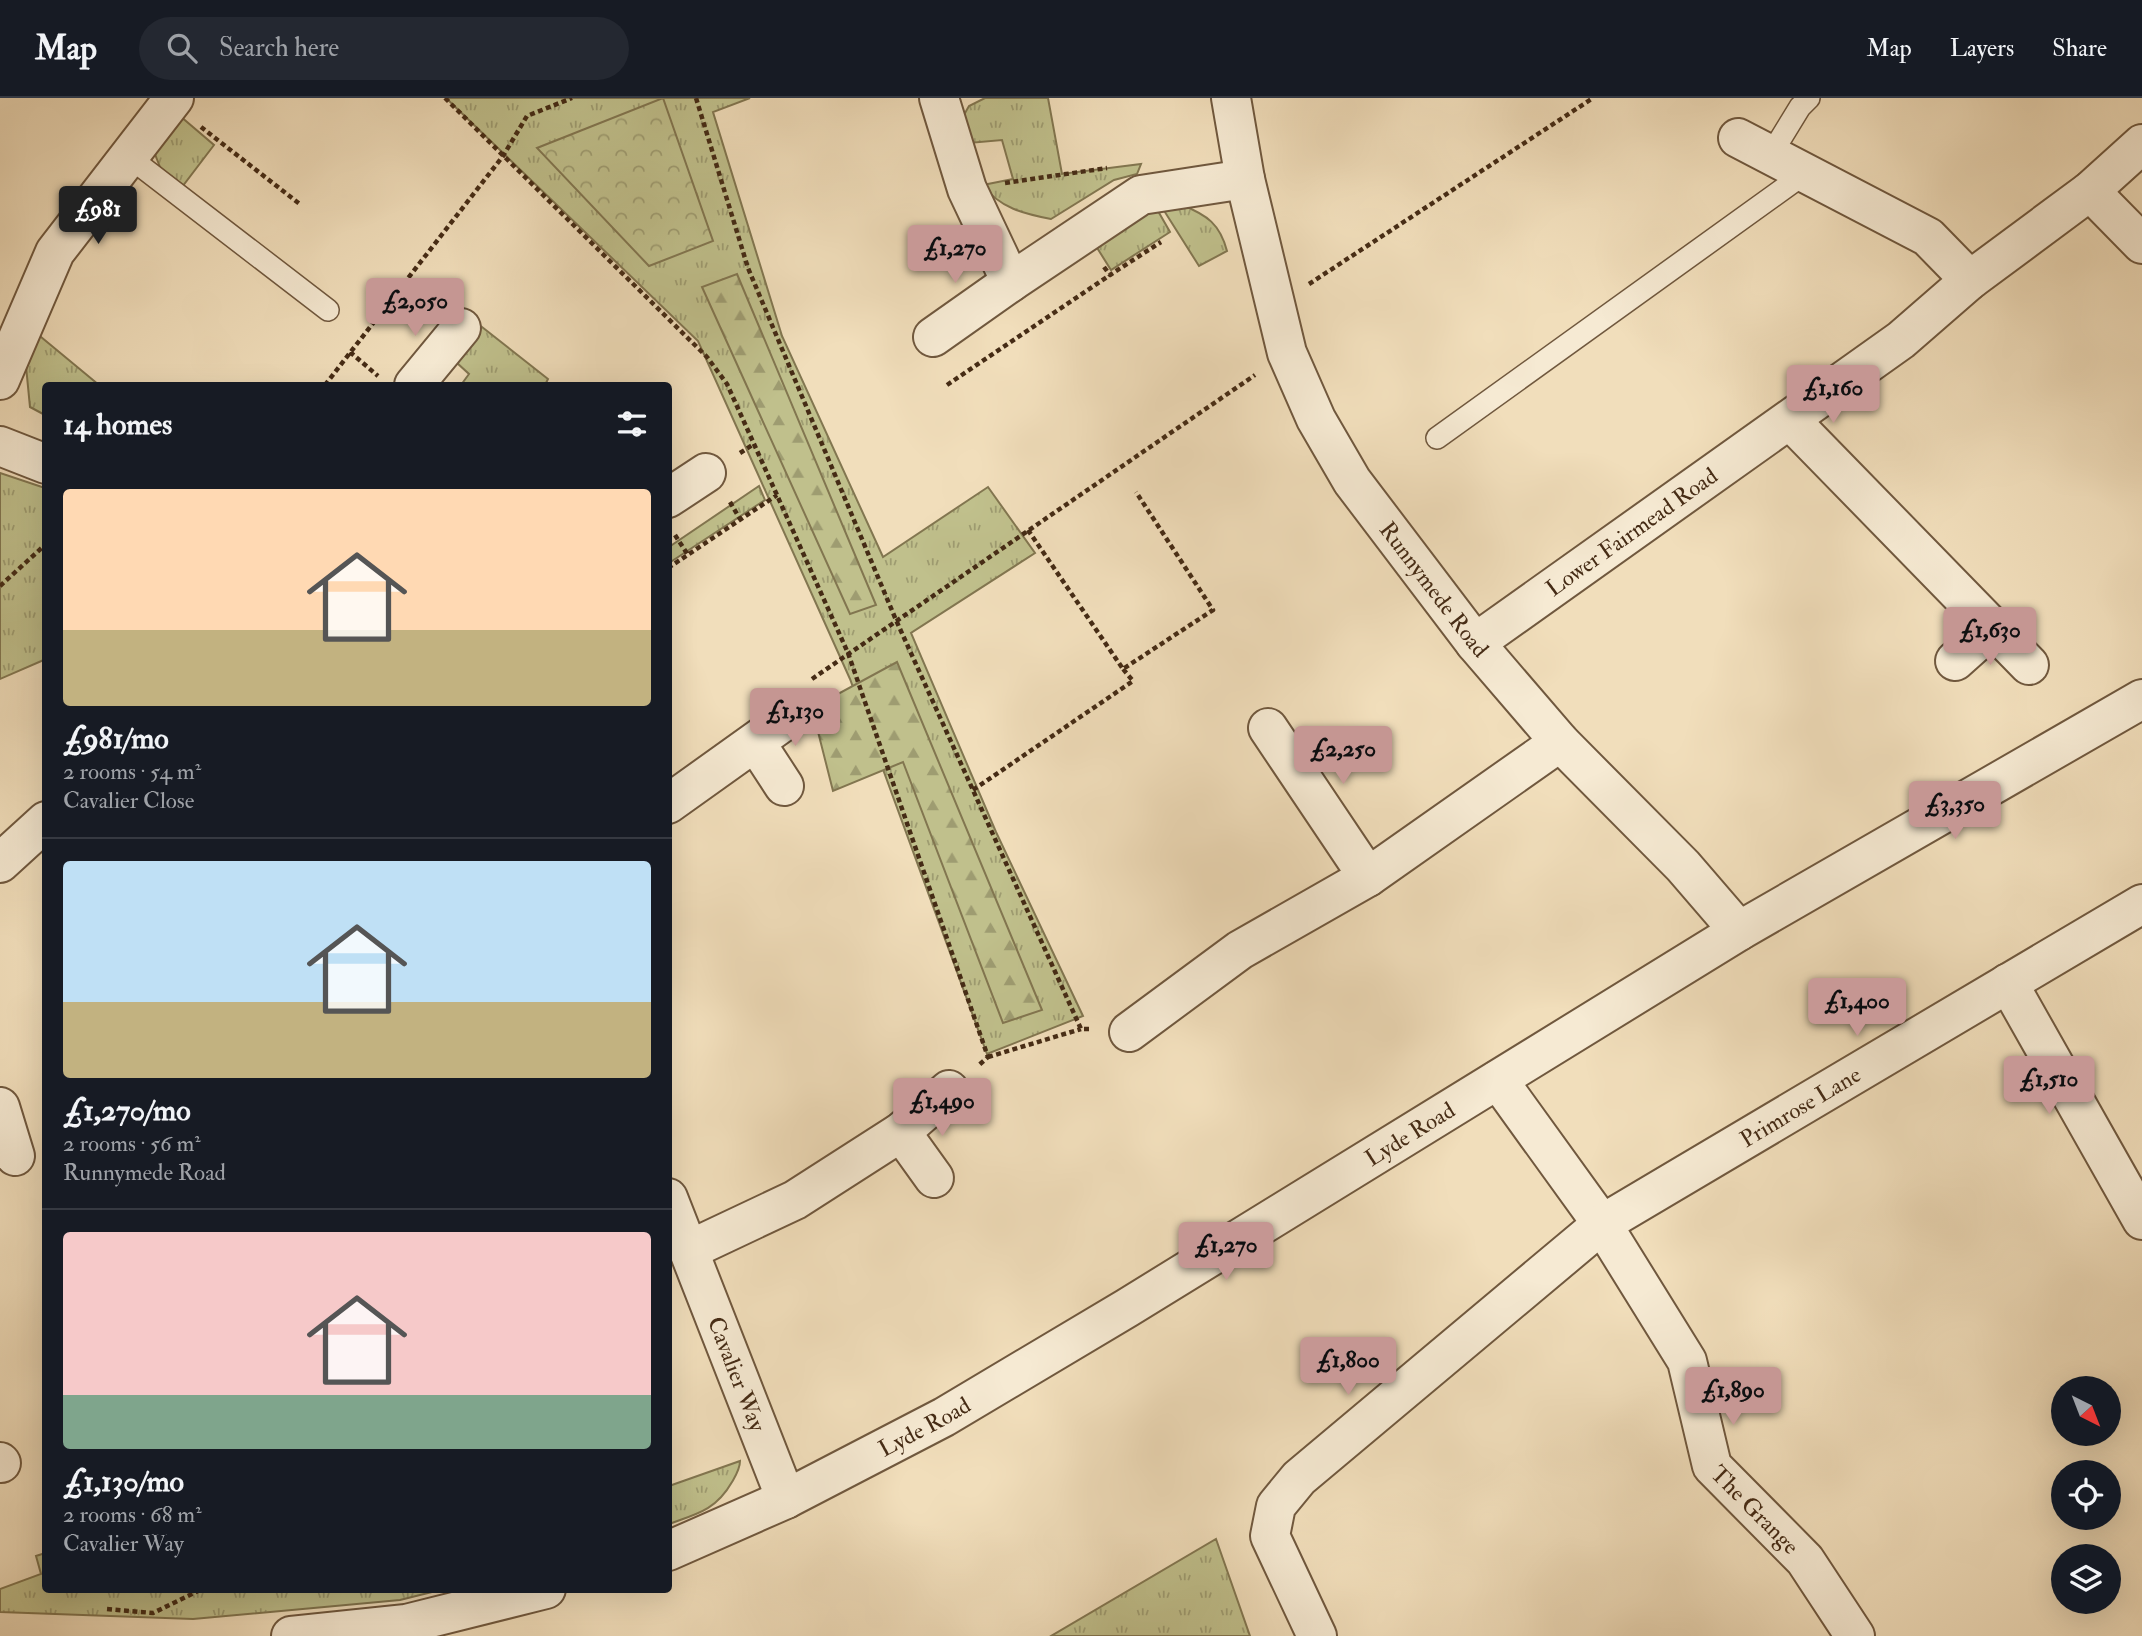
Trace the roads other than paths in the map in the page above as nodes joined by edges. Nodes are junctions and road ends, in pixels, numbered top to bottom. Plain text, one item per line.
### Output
1 (939, 98) edge
2 (1231, 98) edge
3 (1809, 98) edge
4 (172, 100) edge
5 (2142, 144) edge
6 (1754, 147) joint
7 (129, 158) junction
8 (1804, 174) junction
9 (1245, 179) junction
10 (2090, 191) junction
11 (2142, 244) edge
12 (1970, 280) junction
13 (1011, 282) junction
14 (328, 310) dead end
15 (461, 328) dead end
16 (933, 337) dead end
17 (0, 380) edge
18 (397, 381) edge
19 (1790, 420) junction
20 (1437, 438) dead end
21 (0, 446) edge
22 (42, 462) edge
23 (706, 473) dead end
24 (672, 495) edge
25 (1993, 627) junction
26 (1475, 643) junction
27 (1955, 661) dead end
28 (2029, 665) dead end
29 (2142, 699) edge
30 (794, 714) road end
31 (1268, 728) dead end
32 (756, 743) junction
33 (1560, 743) junction
34 (784, 786) dead end
35 (672, 801) edge
36 (42, 825) edge
37 (0, 863) edge
38 (1368, 877) junction
39 (2142, 904) edge
40 (1739, 931) junction
41 (2008, 983) junction
42 (1129, 1032) road end
43 (1498, 1080) junction
44 (948, 1090) road end
45 (0, 1107) edge
46 (901, 1132) junction
47 (20, 1157) edge
48 (934, 1178) dead end
49 (672, 1208) edge
50 (2142, 1220) edge
51 (1602, 1224) junction
52 (689, 1250) junction
53 (786, 1499) junction
54 (672, 1549) edge
55 (530, 1593) edge
56 (291, 1636) edge
57 (1318, 1636) edge
58 (1855, 1636) edge

1 - 13 street
2 - 9 street, Runnymede Road
3 - 6 lane
4 - 7 street
5 - 10 street, Lower Fairmead Road
6 - 8 street
7 - 14 lane
7 - 17 street
8 - 12 street
8 - 20 lane
9 - 13 street
9 - 26 street, Runnymede Road
10 - 11 street
10 - 12 street, Lower Fairmead Road
12 - 19 street, Lower Fairmead Road
13 - 16 street
15 - 18 street
19 - 25 street
19 - 26 street, Lower Fairmead Road
21 - 22 street
23 - 24 street
25 - 27 street
25 - 28 street
26 - 33 street, Runnymede Road
29 - 40 street, Lyde Road
30 - 32 street
31 - 38 street
32 - 34 street
32 - 35 street
33 - 38 street
33 - 40 street, Runnymede Road
36 - 37 street
38 - 42 street
39 - 41 street, Primrose Lane
40 - 43 street, Lyde Road
41 - 50 street
41 - 51 street, Primrose Lane
43 - 51 street
43 - 53 street, Lyde Road
44 - 46 street
45 - 47 street
46 - 48 street
46 - 52 street
49 - 52 street, Cavalier Way
51 - 57 street, Primrose Lane
51 - 58 street, The Grange
52 - 53 street, Cavalier Way
53 - 54 street, Lyde Road
55 - 56 street

